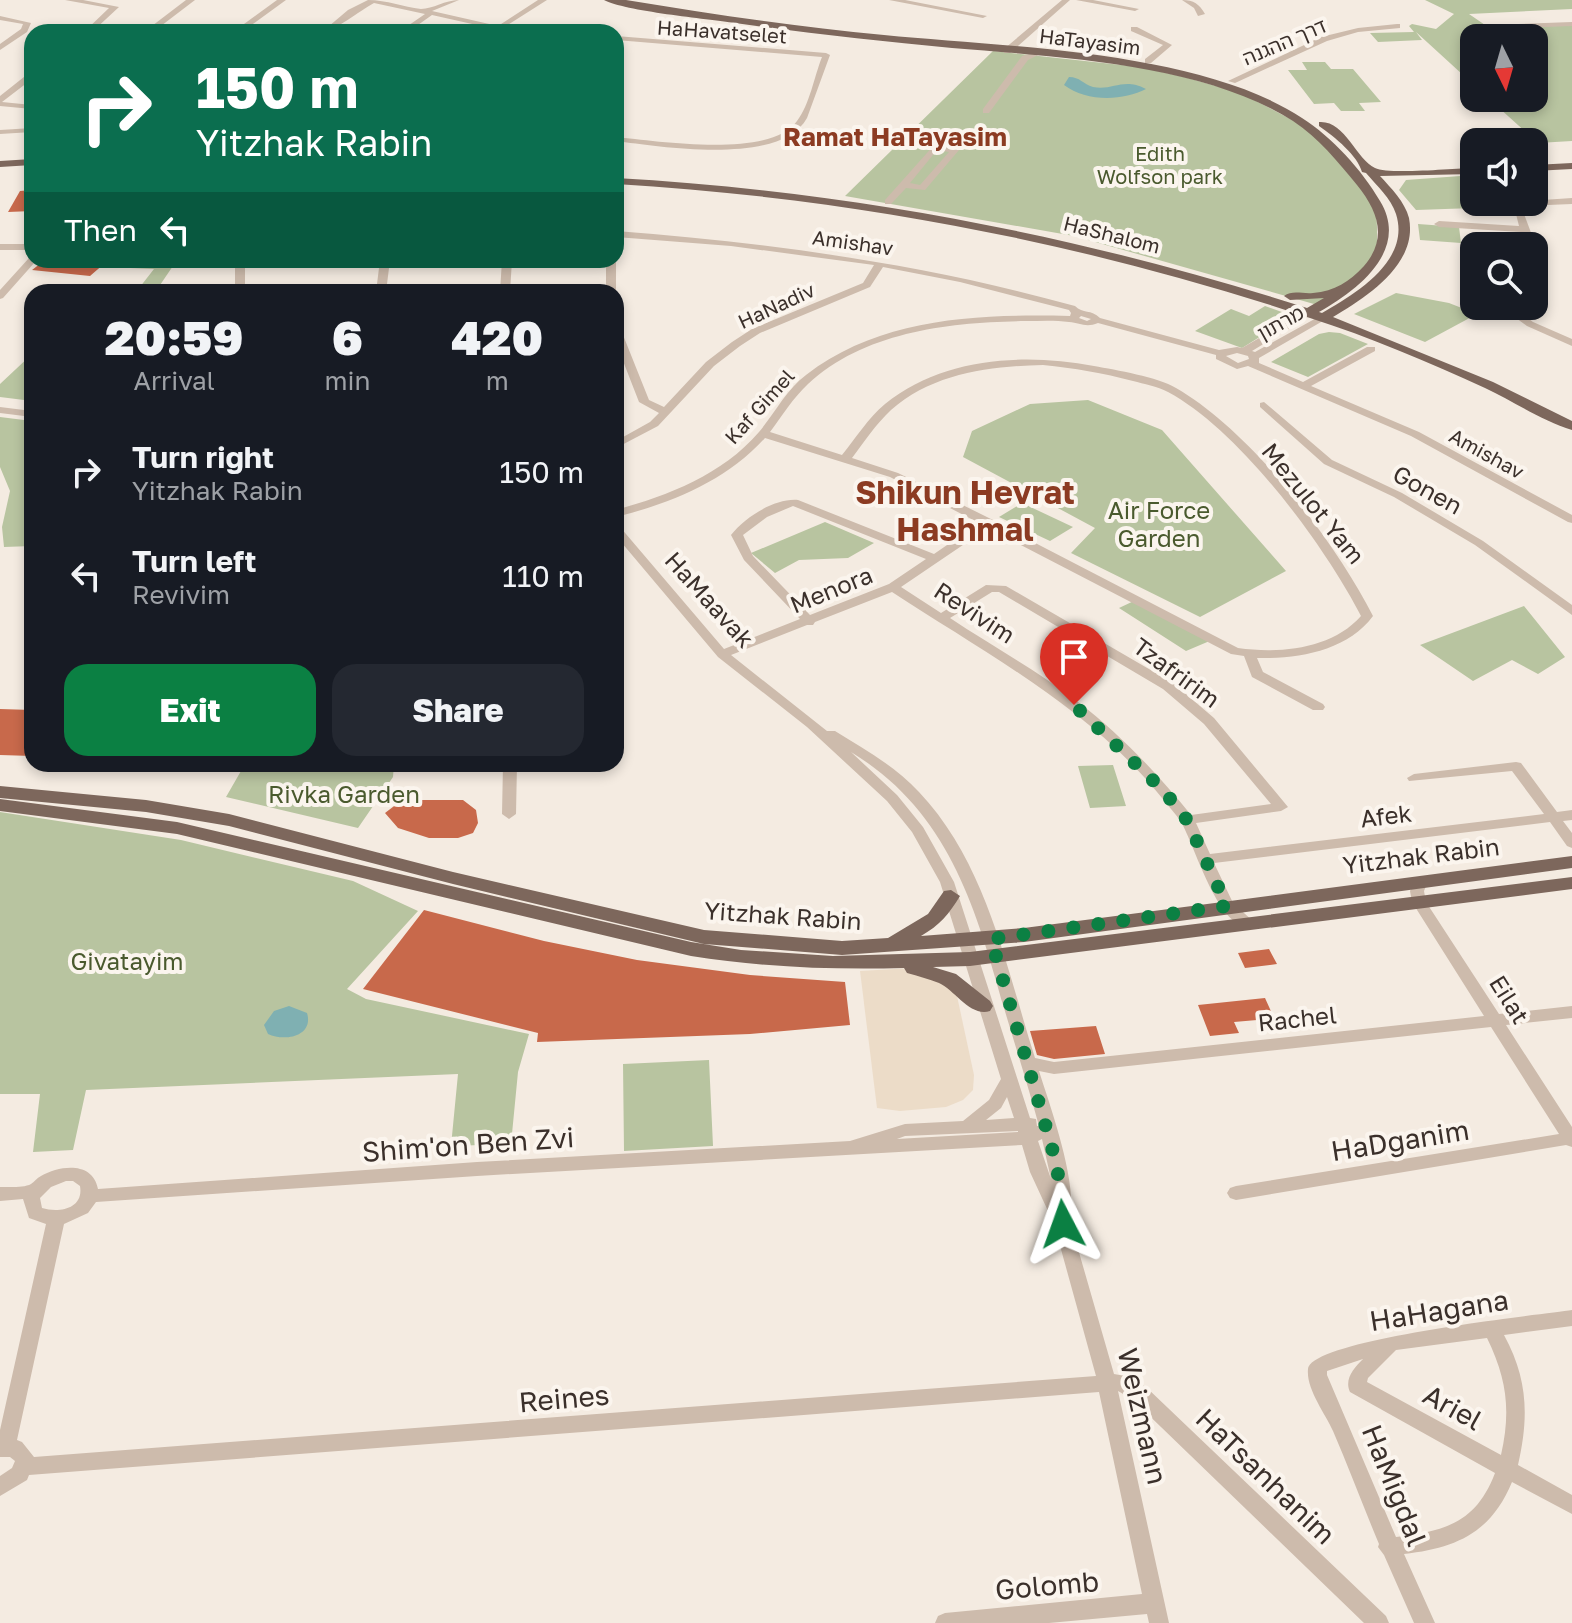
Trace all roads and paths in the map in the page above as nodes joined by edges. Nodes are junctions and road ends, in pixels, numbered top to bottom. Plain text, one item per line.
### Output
1 (69, 0) edge
2 (191, 0) edge
3 (282, 0) edge
4 (373, 0) edge
5 (455, 0) edge
6 (543, 0) edge
7 (609, 0) edge
8 (640, 0) edge
9 (893, 0) edge
10 (1066, 0) edge
11 (1080, 0) edge
12 (1186, 0) edge
13 (920, 2) edge
14 (1135, 9) dead end
15 (428, 12) junction
16 (1201, 14) dead end
17 (983, 16) dead end
18 (0, 18) edge
19 (27, 24) edge
20 (97, 24) edge
21 (159, 24) edge
22 (248, 24) edge
23 (336, 24) edge
24 (413, 24) edge
25 (473, 24) edge
26 (505, 24) edge
27 (1572, 24) edge
28 (1548, 25) edge
29 (1397, 26) dead end
30 (1134, 29) dead end
31 (24, 30) edge
32 (624, 39) edge
33 (0, 48) edge
34 (1020, 52) junction
35 (1148, 61) junction
36 (1232, 81) junction
37 (24, 82) edge
38 (0, 102) edge
39 (24, 106) edge
40 (988, 108) dead end
41 (24, 130) edge
42 (0, 132) edge
43 (624, 140) edge
44 (1334, 149) junction
45 (1357, 155) junction
46 (1572, 159) edge
47 (1548, 160) edge
48 (24, 162) edge
49 (0, 164) edge
50 (1460, 165) edge
51 (1572, 166) edge
52 (1548, 167) edge
53 (1415, 170) junction
54 (1371, 171) junction
55 (1460, 171) edge
56 (24, 172) edge
57 (0, 173) edge
58 (624, 175) edge
59 (624, 182) edge
60 (904, 185) junction
61 (1365, 188) junction
62 (1390, 196) junction
63 (1572, 201) edge
64 (888, 202) junction
65 (1439, 224) dead end
66 (1525, 229) junction
67 (1526, 232) edge
68 (624, 235) edge
69 (0, 247) edge
70 (24, 247) edge
71 (880, 264) junction
72 (25, 268) edge
73 (0, 296) edge
74 (1290, 296) junction
75 (1347, 296) junction
76 (1327, 312) junction
77 (1308, 313) junction
78 (1075, 316) junction
79 (1524, 320) edge
80 (1360, 326) junction
81 (1307, 328) junction
82 (1572, 343) edge
83 (1371, 349) dead end
84 (624, 351) edge
85 (1250, 357) junction
86 (1303, 386) junction
87 (1264, 405) dead end
88 (0, 410) edge
89 (664, 411) junction
90 (24, 413) edge
91 (1572, 413) edge
92 (1572, 426) edge
93 (764, 434) junction
94 (624, 441) edge
95 (845, 459) junction
96 (624, 511) edge
97 (1572, 520) edge
98 (989, 522) junction
99 (624, 538) edge
100 (935, 559) junction
101 (893, 587) junction
102 (1572, 611) edge
103 (940, 619) junction
104 (809, 622) junction
105 (722, 654) junction
106 (1249, 654) junction
107 (1318, 707) dead end
108 (812, 724) junction
109 (510, 772) edge
110 (1414, 778) dead end
111 (0, 792) edge
112 (0, 805) edge
113 (509, 814) dead end
114 (1572, 815) edge
115 (1553, 818) junction
116 (1187, 820) junction
117 (1572, 843) edge
118 (1206, 859) junction
119 (1572, 862) edge
120 (1421, 881) junction
121 (1572, 883) edge
122 (951, 896) junction
123 (1419, 902) junction
124 (1227, 906) junction
125 (1248, 923) junction
126 (993, 948) junction
127 (967, 950) junction
128 (877, 955) junction
129 (983, 1006) junction
130 (1572, 1012) edge
131 (1496, 1021) junction
132 (1027, 1063) junction
133 (1009, 1080) junction
134 (966, 1125) junction
135 (1047, 1129) junction
136 (1026, 1130) junction
137 (1572, 1139) edge
138 (850, 1147) junction
139 (34, 1192) junction
140 (1236, 1193) dead end
141 (0, 1194) edge
142 (90, 1196) junction
143 (56, 1219) junction
144 (1063, 1224) junction
145 (1572, 1318) edge
146 (1492, 1329) junction
147 (1393, 1343) junction
148 (1317, 1367) joint
149 (1107, 1382) junction
150 (3, 1448) edge
151 (24, 1467) junction
152 (1507, 1468) junction
153 (0, 1487) edge
154 (1572, 1505) edge
155 (1388, 1547) junction
156 (1157, 1613) edge
157 (945, 1623) edge
158 (1379, 1623) edge
159 (1425, 1623) edge

1 - 20 street
2 - 21 street
3 - 22 street
4 - 15 street
4 - 23 street
5 - 15 street
6 - 26 street
7 - 34 main road, HaTayasim
8 - 34 main road, HaTayasim
9 - 13 street
10 - 34 street
11 - 14 street
12 - 16 street
13 - 17 street
15 - 24 street
15 - 25 street
18 - 19 street
27 - 28 street
29 - 36 street, דרך ההגנה
30 - 35 street
31 - 33 street
32 - 43 street, HaHavatselet
34 - 35 main road, HaTayasim
34 - 40 street
34 - 44 main road, HaTayasim
35 - 36 main road, HaTayasim
36 - 45 main road, HaTayasim
37 - 38 street
38 - 39 street
41 - 42 street
44 - 54 main road
44 - 61 main road, HaTayasim
45 - 53 main road
45 - 54 main road, HaTayasim
46 - 47 main road
48 - 49 main road
50 - 53 main road
51 - 52 main road
53 - 54 main road
53 - 55 main road
53 - 62 main road
54 - 61 main road
54 - 62 main road, HaTayasim
56 - 57 main road
58 - 64 main road, HaShalom
59 - 77 main road, HaShalom
60 - 60 street
60 - 64 street
61 - 75 main road, HaTayasim
62 - 75 main road, HaTayasim
63 - 66 street
64 - 74 main road, HaShalom
65 - 66 street
66 - 67 street
68 - 71 street, Amishav
69 - 70 street
71 - 78 street, Amishav
71 - 89 street, HaNadiv
72 - 73 street
74 - 75 main road
74 - 76 main road, HaShalom
75 - 76 main road, HaTayasim
75 - 80 main road
76 - 77 main road, HaTayasim
76 - 80 main road, HaShalom
76 - 81 street, מרתון
77 - 85 street, מרתון
78 - 85 street, Kaf Gimel
78 - 93 street, Kaf Gimel
79 - 82 street
80 - 81 main road
80 - 91 main road, HaShalom
80 - 92 main road, HaShalom
81 - 85 street, מרתון
83 - 86 street
84 - 89 street
85 - 86 street, Amishav
86 - 97 street, Amishav
87 - 102 street, Gonen
88 - 90 street
89 - 94 street, HaNadiv
93 - 95 street, Mezulot Yam
93 - 96 street, Kaf Gimel
95 - 98 street, Mezulot Yam
95 - 106 street, Mezulot Yam
98 - 100 street, Menora
98 - 106 street, Mezulot Yam
99 - 105 street, HaMaavak
100 - 101 street, Menora
100 - 104 street
101 - 103 street, Revivim
101 - 104 street, Menora
103 - 116 street, Revivim
103 - 116 street, Tzafririm
104 - 105 street, Menora
105 - 108 street, HaMaavak
106 - 107 street
108 - 122 street, HaMaavak
108 - 126 street, HaMaavak
109 - 113 street
110 - 115 street
111 - 128 main road, Yitzhak Rabin
112 - 128 main road, Yitzhak Rabin
114 - 115 street, Afek
115 - 117 street
115 - 118 street, Afek
116 - 118 street, Revivim
118 - 124 street, Revivim
119 - 120 main road, Yitzhak Rabin
120 - 123 street
120 - 124 main road, Yitzhak Rabin
121 - 123 main road, Yitzhak Rabin
122 - 127 street, HaMaavak
122 - 128 main road
123 - 125 main road, Yitzhak Rabin
123 - 131 street, Eilat
124 - 125 street, Revivim
124 - 126 main road, Yitzhak Rabin
125 - 126 main road, Yitzhak Rabin
126 - 127 main road, Yitzhak Rabin
126 - 132 street, Weizmann
127 - 128 main road, Yitzhak Rabin
127 - 129 street, Weizmann
128 - 129 main road
129 - 133 street, Weizmann
130 - 131 street, Rachel
131 - 132 street, Rachel
131 - 137 street, Eilat
132 - 135 street, Weizmann
133 - 134 street
133 - 136 street, Weizmann
134 - 136 street, Shim'on Ben Zvi
134 - 138 street, Shim'on Ben Zvi
135 - 136 street
135 - 144 street, Weizmann
136 - 138 street, Shim'on Ben Zvi
136 - 144 street, Weizmann
137 - 140 street, HaDganim
138 - 142 street, Shim'on Ben Zvi
139 - 141 street
139 - 142 street
139 - 143 street
142 - 143 street
143 - 150 street
144 - 149 street, Weizmann
145 - 146 street, HaHagana
146 - 147 street, HaHagana
146 - 152 street
147 - 148 street, HaHagana
147 - 152 street, Ariel
148 - 155 street, HaMigdal
149 - 151 street, Reines
149 - 156 street, Weizmann
149 - 158 street, HaTsanhanim
150 - 151 street
151 - 153 street
152 - 154 street, Ariel
152 - 155 street
155 - 159 street, HaMigdal
156 - 157 street, Golomb

